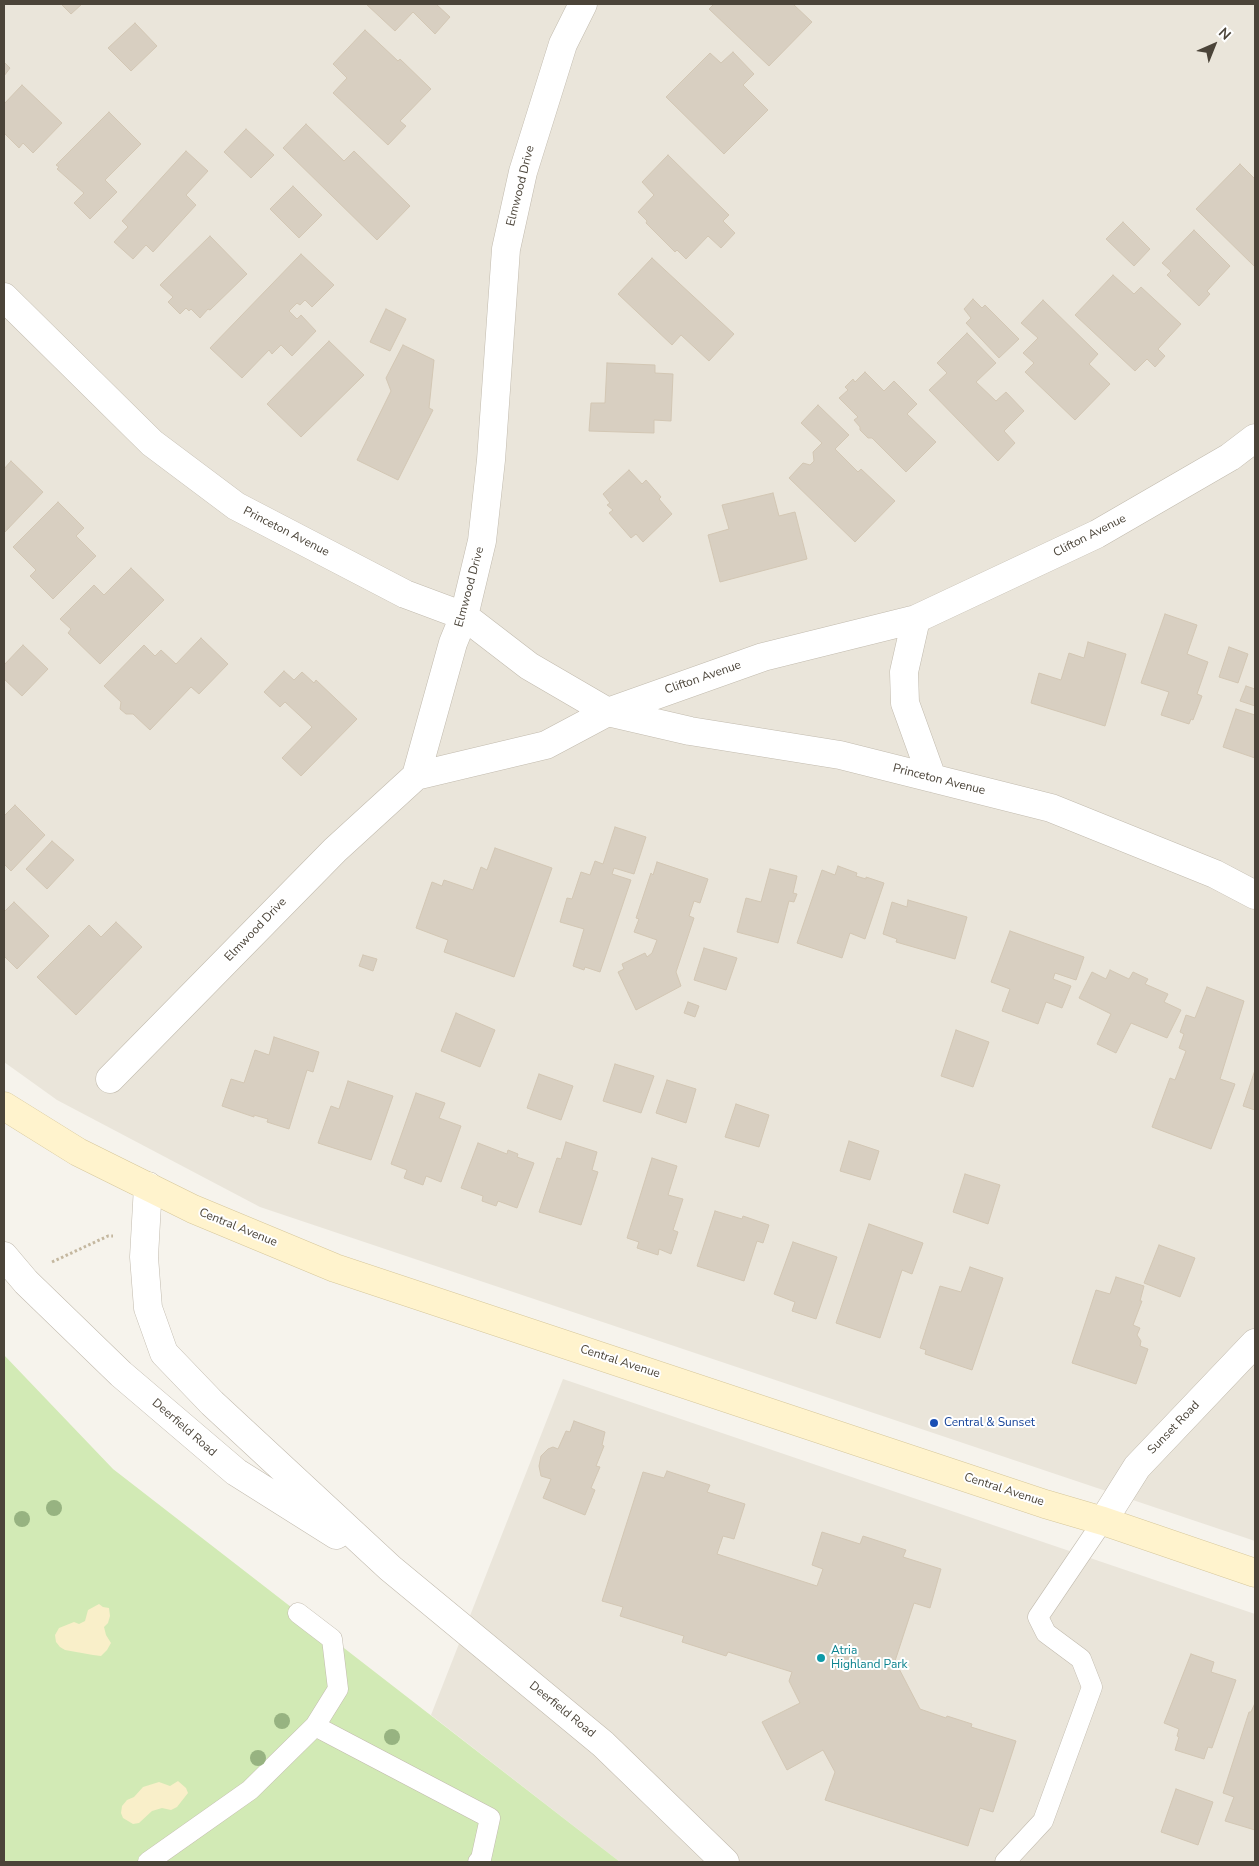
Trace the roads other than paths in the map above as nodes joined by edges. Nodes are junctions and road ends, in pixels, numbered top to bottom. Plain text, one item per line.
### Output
1 (583, 4) edge
2 (4, 297) edge
3 (1255, 438) edge
4 (464, 616) junction
5 (916, 619) junction
6 (608, 712) junction
7 (416, 776) junction
8 (932, 778) junction
9 (1255, 895) edge
10 (110, 1079) dead end
11 (4, 1106) edge
12 (148, 1186) junction
13 (4, 1256) edge
14 (1255, 1343) edge
15 (1102, 1521) junction
16 (390, 1568) junction
17 (1255, 1573) edge
18 (298, 1613) dead end
19 (315, 1726) junction
20 (148, 1862) edge
21 (478, 1862) edge
22 (725, 1862) edge
23 (1005, 1862) edge

1 - 4 street, Elmwood Drive
2 - 4 street, Princeton Avenue
3 - 5 street, Clifton Avenue
4 - 6 street, Princeton Avenue
4 - 7 street, Elmwood Drive
5 - 6 street, Clifton Avenue
5 - 8 street
6 - 7 street
6 - 8 street, Princeton Avenue
7 - 10 street, Elmwood Drive
8 - 9 street, Princeton Avenue
11 - 12 main road, Central Avenue
12 - 15 main road, Central Avenue
12 - 16 street, Deerfield Road
13 - 16 street, Deerfield Road
14 - 15 street, Sunset Road
15 - 17 main road, Central Avenue
15 - 23 lane
16 - 22 street, Deerfield Road
18 - 19 lane
19 - 20 lane
19 - 21 lane

